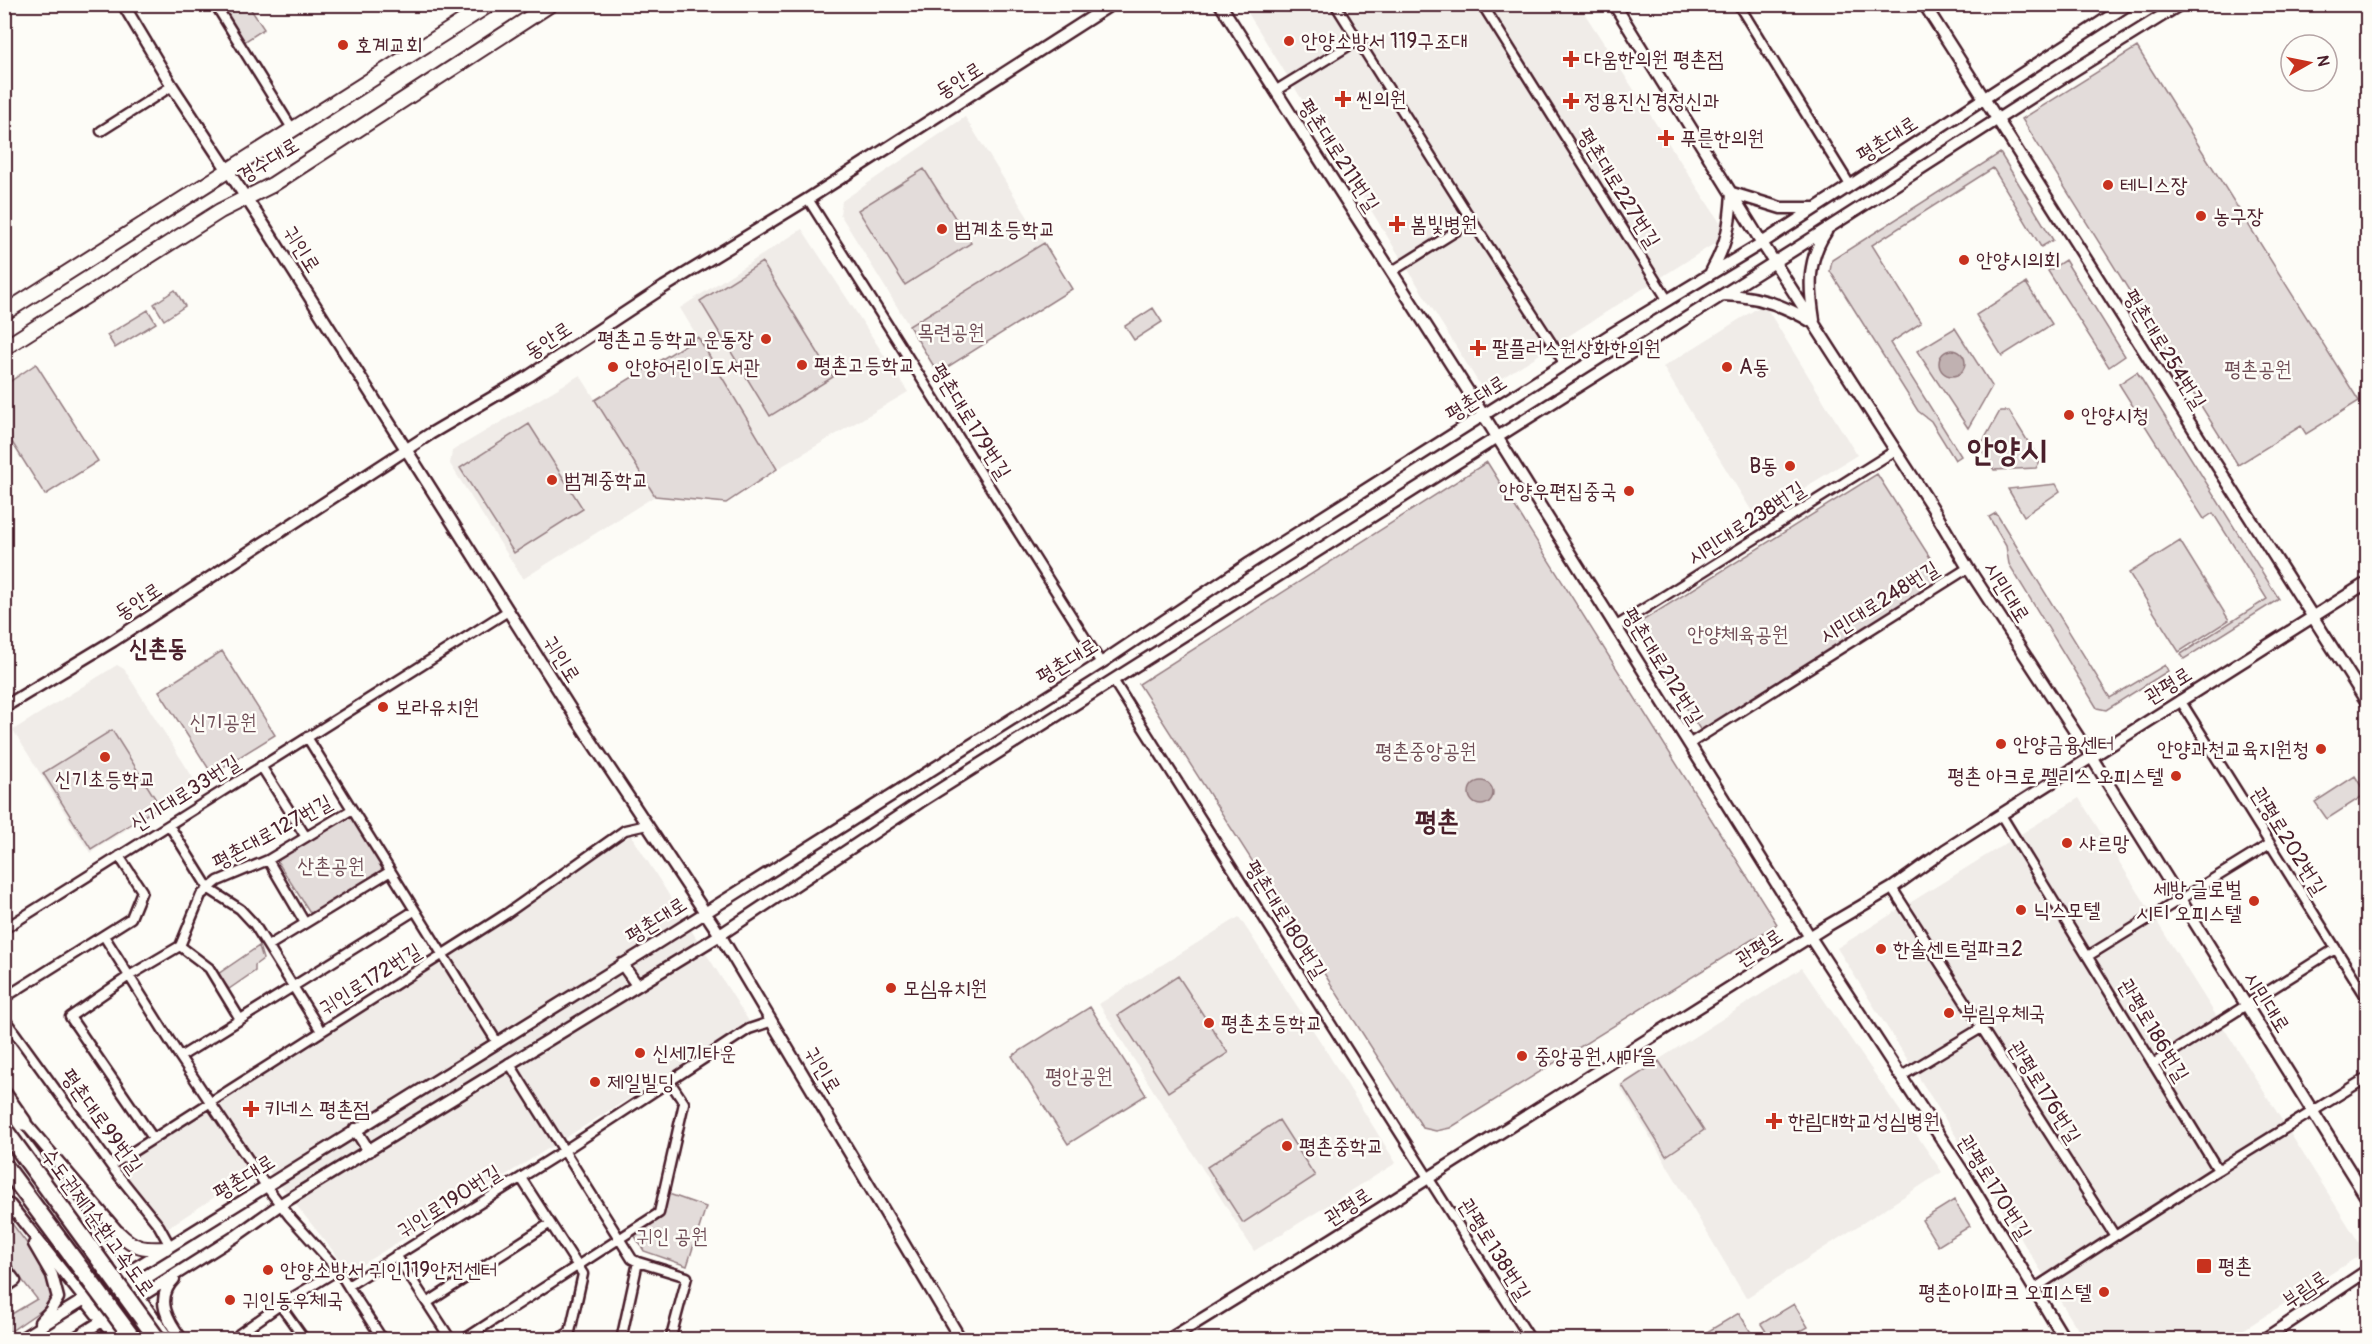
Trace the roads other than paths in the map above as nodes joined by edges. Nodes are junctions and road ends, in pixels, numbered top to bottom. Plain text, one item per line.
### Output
1 (123, 4) edge
2 (215, 4) edge
3 (490, 4) edge
4 (550, 4) edge
5 (1112, 4) edge
6 (1220, 4) edge
7 (1335, 4) edge
8 (1482, 4) edge
9 (1614, 4) edge
10 (1738, 4) edge
11 (1924, 4) edge
12 (2129, 4) edge
13 (2181, 4) edge
14 (1358, 40) junction
15 (172, 86) junction
16 (1275, 91) junction
17 (1985, 100) junction
18 (1998, 120) junction
19 (293, 130) junction
20 (101, 131) dead end
21 (228, 171) junction
22 (1850, 185) junction
23 (1731, 194) junction
24 (245, 198) junction
25 (808, 199) junction
26 (1815, 208) junction
27 (1472, 221) junction
28 (1829, 228) junction
29 (1762, 243) junction
30 (1775, 262) junction
31 (1391, 272) junction
32 (1709, 275) junction
33 (1722, 295) junction
34 (1667, 299) junction
35 (4, 313) edge
36 (1814, 323) junction
37 (4, 348) edge
38 (1565, 363) junction
39 (1484, 416) junction
40 (1496, 437) junction
41 (407, 449) junction
42 (1896, 450) junction
43 (1968, 568) junction
44 (2367, 582) edge
45 (508, 611) junction
46 (2312, 618) junction
47 (1615, 627) junction
48 (1101, 663) junction
49 (1113, 680) junction
50 (2180, 700) junction
51 (2367, 704) edge
52 (4, 707) edge
53 (307, 737) junction
54 (1689, 744) junction
55 (2092, 758) junction
56 (261, 766) junction
57 (351, 810) junction
58 (2001, 814) junction
59 (169, 825) junction
60 (647, 825) junction
61 (306, 837) junction
62 (2270, 844) junction
63 (119, 856) junction
64 (268, 860) junction
65 (389, 872) junction
66 (1892, 888) junction
67 (209, 889) junction
68 (2180, 900) junction
69 (414, 911) junction
70 (705, 911) junction
71 (305, 923) junction
72 (4, 929) edge
73 (720, 935) junction
74 (104, 936) junction
75 (1810, 937) junction
76 (180, 946) junction
77 (268, 946) junction
78 (2336, 949) junction
79 (442, 954) junction
80 (2088, 956) junction
81 (622, 964) junction
82 (129, 976) junction
83 (637, 985) junction
84 (293, 986) junction
85 (4, 998) edge
86 (2367, 1000) edge
87 (2246, 1004) junction
88 (4, 1018) edge
89 (240, 1019) junction
90 (770, 1022) junction
91 (1983, 1027) junction
92 (321, 1031) junction
93 (497, 1042) junction
94 (180, 1057) junction
95 (509, 1063) junction
96 (2153, 1064) junction
97 (1900, 1077) junction
98 (2367, 1077) edge
99 (670, 1082) junction
100 (4, 1094) edge
101 (210, 1103) junction
102 (2313, 1112) junction
103 (4, 1115) edge
104 (24, 1122) junction
105 (4, 1129) edge
106 (355, 1129) junction
107 (153, 1138) junction
108 (4, 1142) edge
109 (565, 1150) junction
110 (369, 1151) junction
111 (4, 1165) edge
112 (112, 1165) junction
113 (2218, 1170) junction
114 (1428, 1177) junction
115 (521, 1178) junction
116 (266, 1186) junction
117 (2367, 1200) edge
118 (7, 1202) edge
119 (281, 1204) junction
120 (549, 1224) junction
121 (119, 1233) joint
122 (2115, 1236) junction
123 (620, 1239) junction
124 (168, 1247) junction
125 (109, 1255) junction
126 (396, 1255) junction
127 (638, 1262) junction
128 (4, 1265) edge
129 (578, 1266) junction
130 (186, 1268) junction
131 (338, 1270) junction
132 (2367, 1270) edge
133 (123, 1274) junction
134 (109, 1284) junction
135 (348, 1286) junction
136 (2035, 1288) junction
137 (4, 1289) edge
138 (86, 1298) junction
139 (140, 1298) junction
140 (427, 1303) junction
141 (280, 1305) junction
142 (126, 1306) junction
143 (103, 1320) junction
144 (23, 1337) edge
145 (72, 1340) edge
146 (117, 1340) edge
147 (134, 1340) edge
148 (149, 1340) edge
149 (158, 1340) edge
150 (169, 1340) edge
151 (182, 1340) edge
152 (243, 1340) edge
153 (305, 1340) edge
154 (383, 1340) edge
155 (451, 1340) edge
156 (463, 1340) edge
157 (557, 1340) edge
158 (621, 1340) edge
159 (673, 1340) edge
160 (961, 1340) edge
161 (1168, 1340) edge
162 (1531, 1340) edge
163 (2065, 1340) edge
164 (2263, 1340) edge

1 - 15 street, 귀인로
2 - 19 street
3 - 19 main road, 경수대로
4 - 24 main road, 경수대로
5 - 25 street, 동안로
6 - 16 street, 평촌대로211번길
7 - 14 street
8 - 34 street, 평촌대로227번길
9 - 23 street, 시민대로
10 - 22 street
11 - 17 street, 평촌대로254번길
12 - 17 street, 평촌대로
13 - 18 street, 평촌대로
14 - 16 street
14 - 27 street
15 - 20 street
15 - 21 street, 귀인로
16 - 31 street, 평촌대로211번길
17 - 18 street, 평촌대로254번길
17 - 22 street, 평촌대로
18 - 28 street, 평촌대로
18 - 46 street, 평촌대로254번길
19 - 21 main road, 경수대로
21 - 24 street, 귀인로
21 - 35 main road, 경수대로
22 - 26 street, 평촌대로
23 - 26 street
23 - 29 street, 시민대로
23 - 32 street
24 - 37 main road, 경수대로
24 - 41 street, 귀인로
25 - 41 street, 동안로
25 - 48 street, 평촌대로179번길
26 - 29 street, 평촌대로
27 - 31 street
27 - 38 street
28 - 30 street, 평촌대로
28 - 36 street
29 - 30 street, 시민대로
29 - 32 street, 평촌대로
30 - 33 street, 평촌대로
30 - 36 street, 시민대로
31 - 39 street, 평촌대로211번길
32 - 34 street, 평촌대로
33 - 36 street
33 - 40 street, 평촌대로
34 - 38 street, 평촌대로
36 - 42 street, 시민대로
38 - 39 street, 평촌대로
39 - 40 street, 평촌대로212번길
39 - 48 street, 평촌대로
40 - 47 street, 평촌대로212번길
40 - 49 street, 평촌대로
41 - 45 street, 귀인로
41 - 52 street, 동안로
42 - 43 street, 시민대로
42 - 47 street, 시민대로238번길
43 - 54 street, 시민대로248번길
43 - 55 street, 시민대로
44 - 46 street, 관평로
45 - 53 street, 신기대로33번길
45 - 60 street, 귀인로
46 - 50 street, 관평로
46 - 51 street, 평촌대로254번길
47 - 54 street, 평촌대로212번길
48 - 70 street, 평촌대로
49 - 73 street, 평촌대로
49 - 114 street, 평촌대로180번길
50 - 55 street, 관평로
50 - 62 street, 관평로202번길
53 - 56 street, 신기대로33번길
53 - 57 street
54 - 75 street, 평촌대로212번길
55 - 58 street, 관평로
55 - 68 street, 시민대로
56 - 59 street, 신기대로33번길
56 - 61 street
57 - 61 street, 평촌대로127번길
57 - 65 street, 평촌대로127번길
58 - 66 street, 관평로
58 - 80 street, 관평로186번길
59 - 63 street, 신기대로33번길
59 - 67 street
60 - 70 street, 귀인로
60 - 79 street, 귀인로172번길
61 - 64 street, 평촌대로127번길
62 - 68 street
62 - 78 street, 관평로202번길
63 - 72 street, 신기대로33번길
63 - 74 street
64 - 67 street, 평촌대로127번길
64 - 71 street
65 - 69 street, 평촌대로127번길
65 - 71 street
66 - 75 street, 관평로
66 - 91 street, 관평로176번길
67 - 76 street, 평촌대로127번길
67 - 77 street
68 - 80 street
68 - 87 street, 시민대로
69 - 79 street, 평촌대로127번길
69 - 84 street
70 - 73 street, 귀인로
70 - 81 street, 평촌대로
71 - 77 street
73 - 83 street, 평촌대로
73 - 90 street, 귀인로
74 - 82 street
74 - 85 street
75 - 97 street, 관평로170번길
75 - 114 street, 관평로
76 - 82 street
76 - 89 street
77 - 84 street
78 - 86 street, 관평로202번길
78 - 87 street
79 - 92 street, 귀인로172번길
79 - 93 street, 평촌대로127번길
80 - 96 street, 관평로186번길
81 - 83 street
81 - 93 street, 평촌대로
82 - 94 street
82 - 107 street
83 - 95 street, 평촌대로
84 - 89 street
84 - 92 street
87 - 96 street
87 - 102 street, 시민대로
88 - 112 street, 평촌대로99번길
89 - 94 street
90 - 99 street, 귀인로190번길
90 - 160 street, 귀인로
91 - 97 street
91 - 122 street, 관평로176번길
92 - 101 street, 귀인로172번길
93 - 106 street, 평촌대로
94 - 101 street
95 - 109 street
95 - 110 street, 평촌대로
96 - 113 street, 관평로186번길
97 - 136 street, 관평로170번길
98 - 102 street
99 - 109 street, 귀인로190번길
99 - 123 street
100 - 104 highway
101 - 107 street, 귀인로172번길
101 - 116 street
102 - 113 street
102 - 117 street, 시민대로
103 - 125 street
104 - 121 street
104 - 125 street
105 - 149 highway, 수도권제1순환고속도로, bridge
106 - 110 street
106 - 116 street, 평촌대로
107 - 112 street, 귀인로172번길
108 - 134 street
109 - 115 street, 귀인로190번길
109 - 123 street
110 - 119 street, 평촌대로
111 - 147 highway, 수도권제1순환고속도로, bridge
112 - 124 street, 평촌대로99번길
113 - 122 street
114 - 161 street, 관평로
114 - 162 street, 관평로138번길
115 - 120 street, 귀인로190번길
115 - 126 street, 귀인로190번길
116 - 119 street
116 - 124 street, 평촌대로
118 - 138 street
118 - 144 street
119 - 130 street, 평촌대로
119 - 131 street
120 - 129 street, 귀인로190번길
120 - 140 street
121 - 124 main road
122 - 136 street
123 - 127 street
123 - 129 street
124 - 133 street, 평촌대로
125 - 133 street
126 - 135 street, 귀인로190번길
126 - 140 street, 귀인로190번길
127 - 158 street
127 - 159 street
128 - 137 street
129 - 156 street
129 - 157 street
130 - 139 street, 평촌대로
130 - 151 street
131 - 135 street
131 - 141 street
132 - 164 street, 부림로
133 - 134 street, 평촌대로
133 - 139 street
134 - 138 street, 평촌대로
134 - 142 street
135 - 154 street
136 - 163 street, 관평로170번길
138 - 143 street
138 - 144 street, 평촌대로
139 - 142 street, 평촌대로
139 - 150 street
140 - 155 street, 귀인로190번길
141 - 152 street
141 - 153 street
142 - 143 street, 평촌대로
142 - 148 street
143 - 145 street, 평촌대로
143 - 146 street

